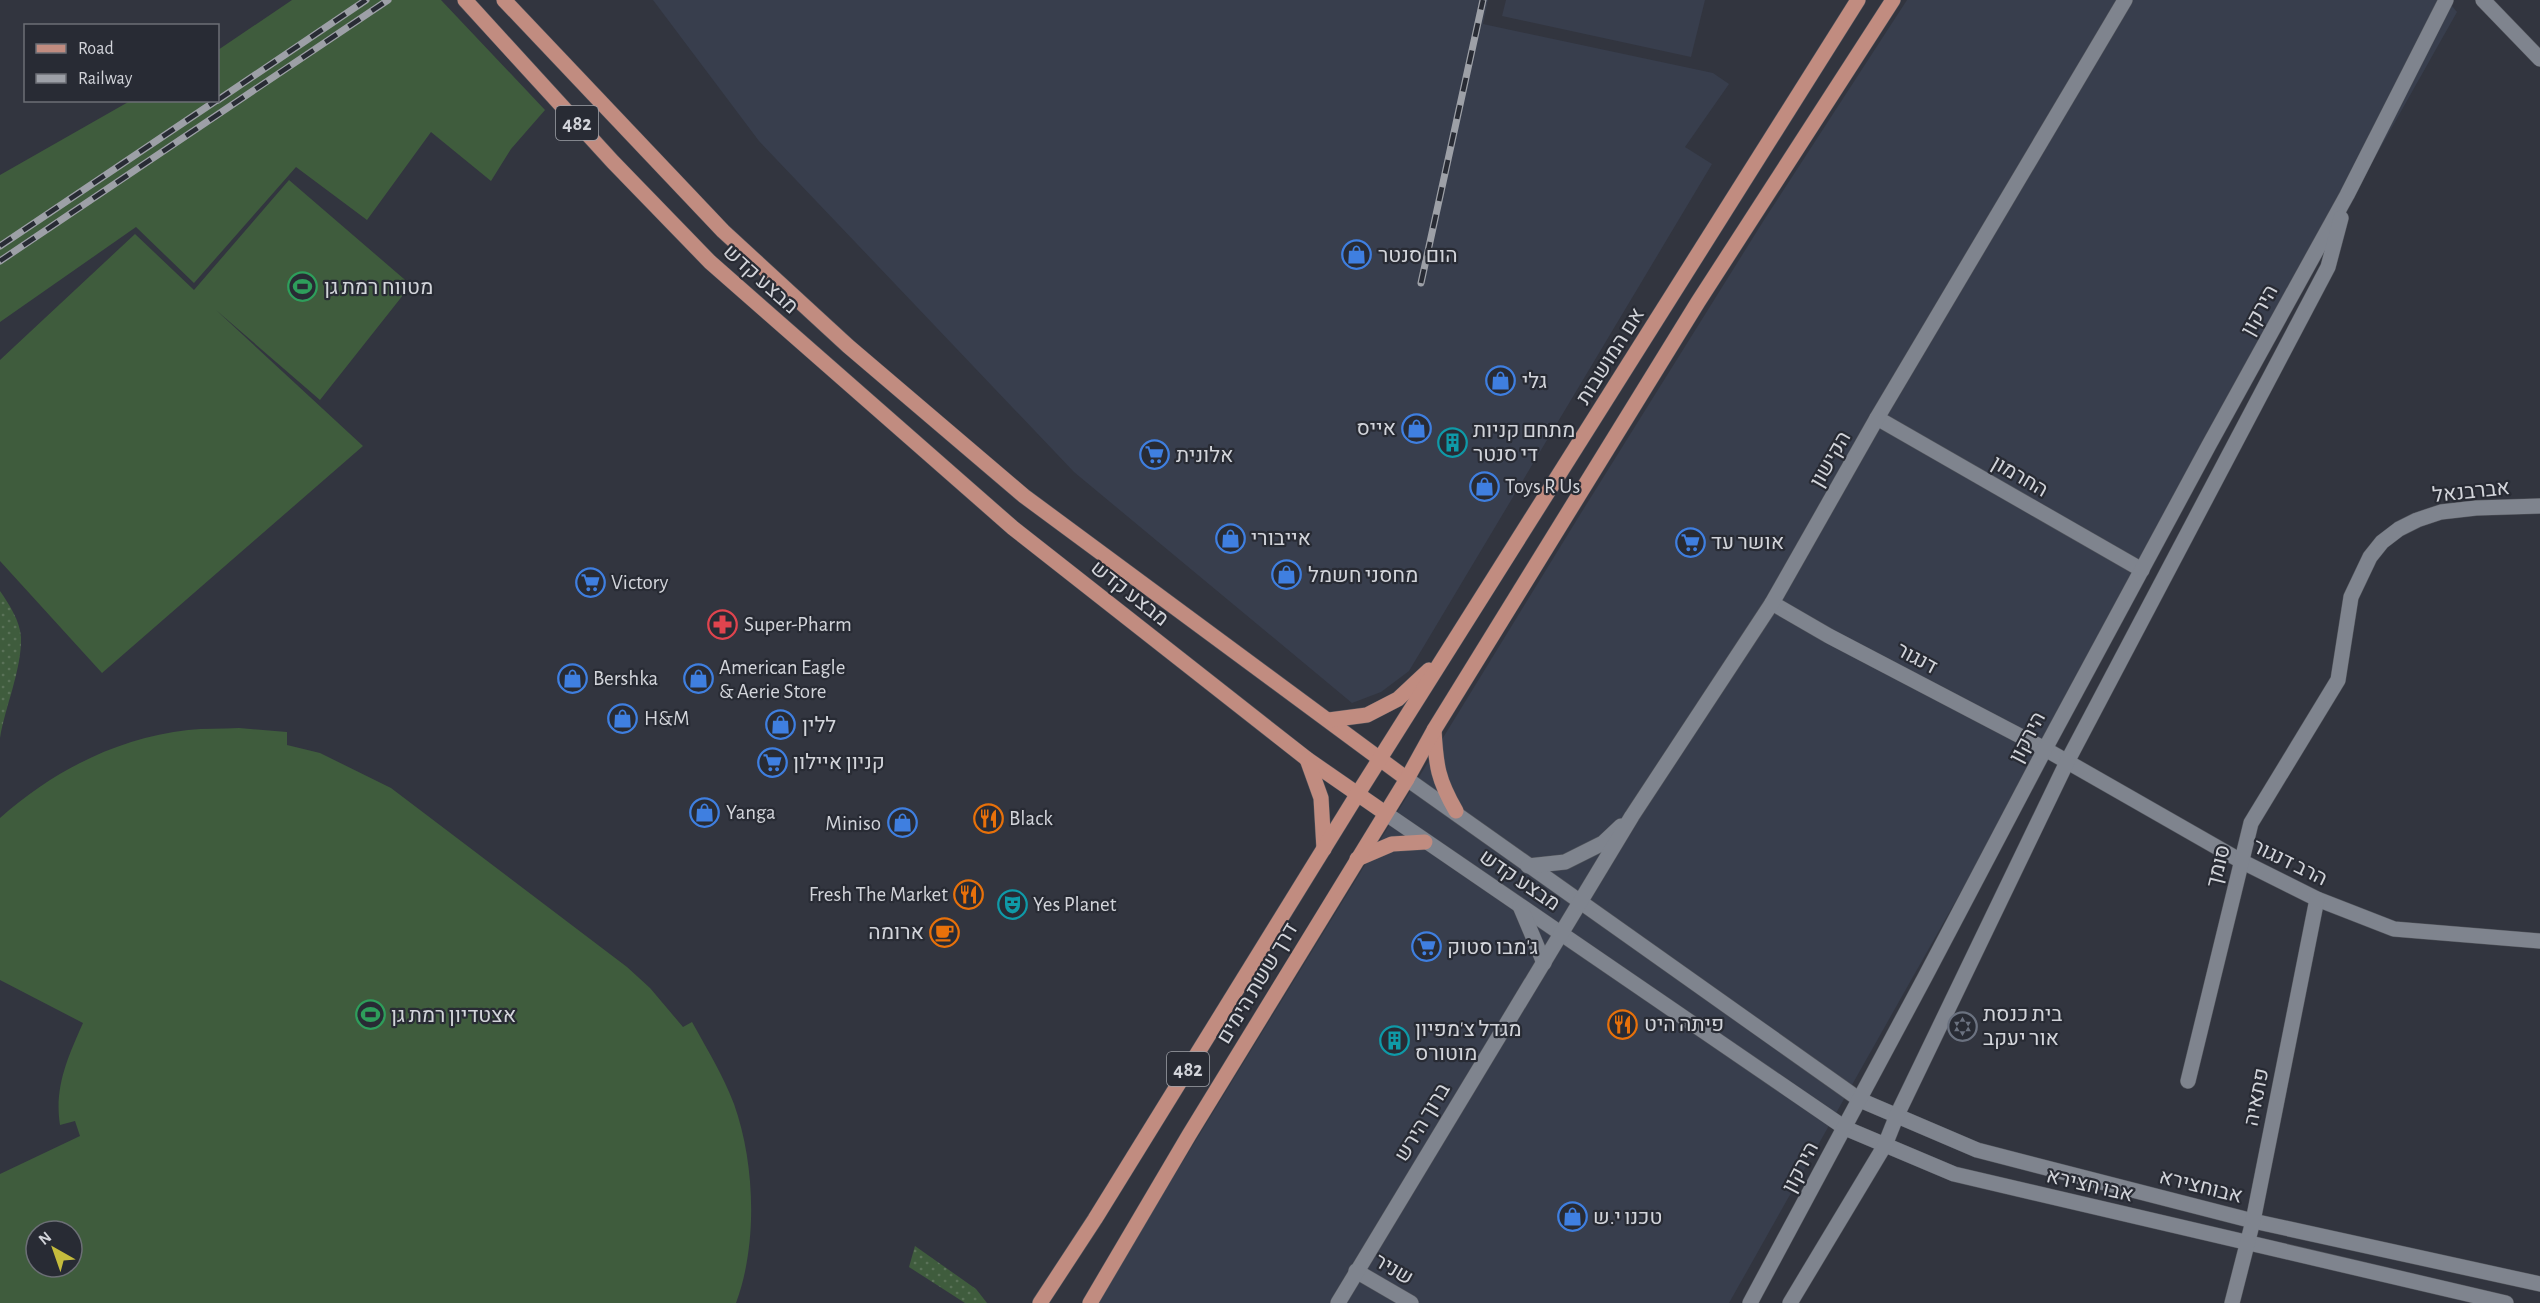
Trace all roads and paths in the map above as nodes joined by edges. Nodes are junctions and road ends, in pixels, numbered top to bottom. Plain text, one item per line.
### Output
1 (465, 0) edge
2 (504, 0) edge
3 (1858, 0) edge
4 (1893, 0) edge
5 (2125, 0) edge
6 (2446, 0) edge
7 (2483, 0) edge
8 (2539, 55) edge
9 (2348, 195) junction
10 (1877, 418) junction
11 (2540, 506) edge
12 (2142, 570) junction
13 (1772, 603) junction
14 (1452, 646) junction
15 (2337, 680) joint
16 (1329, 720) junction
17 (1434, 730) junction
18 (2045, 748) junction
19 (1307, 759) junction
20 (1380, 759) junction
21 (2067, 762) junction
22 (1407, 779) junction
23 (1357, 795) junction
24 (1456, 812) junction
25 (1385, 813) junction
26 (1632, 816) junction
27 (1425, 842) junction
28 (1324, 849) junction
29 (1357, 859) junction
30 (2241, 861) junction
31 (1528, 866) junction
32 (2317, 899) junction
33 (1581, 902) junction
34 (1518, 904) junction
35 (1562, 933) junction
36 (2540, 941) edge
37 (1544, 963) junction
38 (2188, 1081) dead end
39 (1860, 1100) junction
40 (1897, 1115) junction
41 (1845, 1128) junction
42 (1885, 1145) junction
43 (2253, 1221) junction
44 (2248, 1244) junction
45 (1356, 1271) junction
46 (2540, 1284) edge
47 (1040, 1303) edge
48 (1090, 1303) edge
49 (1338, 1303) edge
50 (1411, 1303) edge
51 (1750, 1303) edge
52 (1790, 1303) edge
53 (2232, 1303) edge
54 (2506, 1303) edge

1 - 19 main road, מבצע קדש / 482
2 - 16 main road, מבצע קדש / 482
3 - 14 main road, אם המושבות
4 - 17 main road
5 - 10 street, הקישון
6 - 9 street, הירקון
7 - 8 street
9 - 12 street, הירקון
9 - 21 street, הירקון
10 - 12 street, החרמון
10 - 13 street, הקישון
11 - 15 street, אברבנאל
12 - 18 street, הירקון
13 - 18 street, דנגור
13 - 26 street, הקישון
14 - 16 main road
14 - 20 main road, אם המושבות
15 - 30 street, סומך
16 - 20 main road, מבצע קדש / 482
17 - 22 main road
17 - 24 main road
18 - 21 street, הרב דנגור
18 - 39 street, הירקון
19 - 23 main road, מבצע קדש / 482
19 - 28 main road
20 - 22 main road, מבצע קדש / 482
20 - 23 main road, אם המושבות
21 - 30 street, הרב דנגור
21 - 40 street, הירקון
22 - 24 street, מבצע קדש
22 - 25 main road, דרך ששת הימים / 482
23 - 25 main road, מבצע קדש / 482
23 - 28 main road, דרך ששת הימים / 482
24 - 31 street, מבצע קדש
25 - 27 street, מבצע קדש
25 - 29 main road, דרך ששת הימים / 482
26 - 31 street
26 - 33 street, הקישון
27 - 29 main road
27 - 34 street, מבצע קדש
28 - 47 main road, דרך ששת הימים / 482
29 - 48 main road, דרך ששת הימים / 482
30 - 32 street, הרב דנגור
30 - 38 street, סומך
31 - 33 street, מבצע קדש
32 - 36 street, הרב דנגור
32 - 43 street, פתאיה
33 - 35 street, הקישון
33 - 39 street, מבצע קדש
34 - 35 street, מבצע קדש
34 - 37 street
35 - 37 street, ברוך הירש
35 - 41 street, מבצע קדש
37 - 45 street, ברוך הירש
39 - 40 street, אבוחצירא
39 - 41 street, הירקון
40 - 42 street, הירקון
40 - 43 street, אבוחצירא
41 - 42 street, אבו חצירא
41 - 51 street, הירקון
42 - 44 street, אבו חצירא
42 - 52 street, הירקון
43 - 44 street, פתאיה
43 - 46 street, אבוחצירא
44 - 53 street, פתאיה
44 - 54 street, אבו חצירא
45 - 49 street, ברוך הירש
45 - 50 street, שניר

